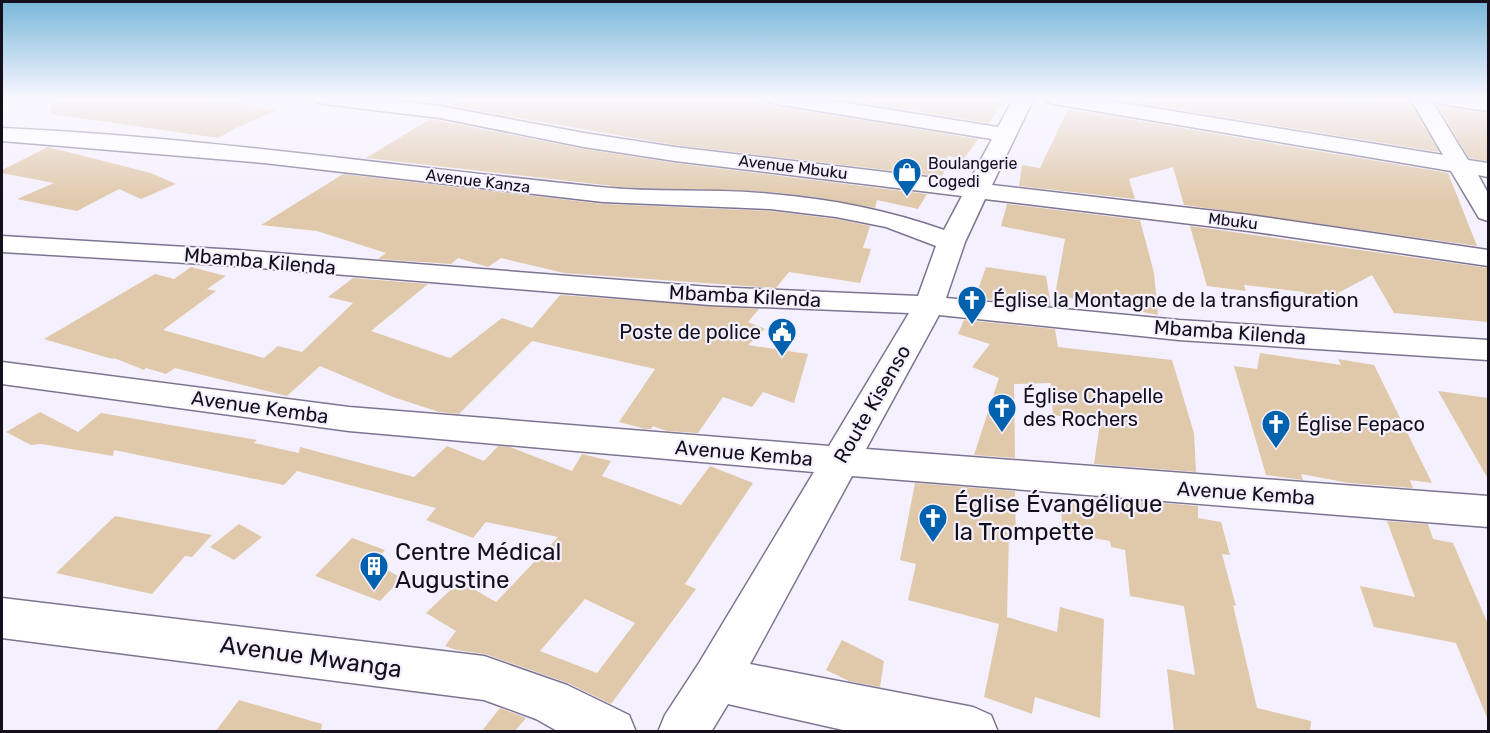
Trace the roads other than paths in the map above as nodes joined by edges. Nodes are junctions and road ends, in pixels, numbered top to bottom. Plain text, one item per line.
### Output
1 (544, 132) edge
2 (990, 132) edge
3 (1008, 132) edge
4 (1259, 132) edge
5 (1441, 132) edge
6 (2, 134) edge
7 (1007, 135) junction
8 (1462, 166) junction
9 (1488, 170) edge
10 (977, 191) junction
11 (1488, 213) edge
12 (951, 243) junction
13 (2, 244) edge
14 (1488, 258) edge
15 (929, 304) junction
16 (1488, 350) edge
17 (2, 373) edge
18 (839, 461) junction
19 (1488, 512) edge
20 (2, 618) edge
21 (716, 679) junction
22 (611, 732) edge
23 (683, 732) edge
24 (973, 732) edge

1 - 10 street, Avenue Mbuku
2 - 7 street
3 - 7 street, Route Kisenso
4 - 8 street
5 - 8 street
6 - 12 street, Avenue Kanza
7 - 10 street, Route Kisenso
8 - 9 street
8 - 11 street
10 - 12 street, Route Kisenso
10 - 14 street, Mbuku
12 - 15 street, Route Kisenso
13 - 15 street, Mbamba Kilenda
15 - 16 street, Mbamba Kilenda
15 - 18 street, Route Kisenso
17 - 18 street, Avenue Kemba
18 - 19 street, Avenue Kemba
18 - 21 street, Route Kisenso
20 - 22 street, Avenue Mwanga
21 - 23 street, Route Kisenso
21 - 24 street

